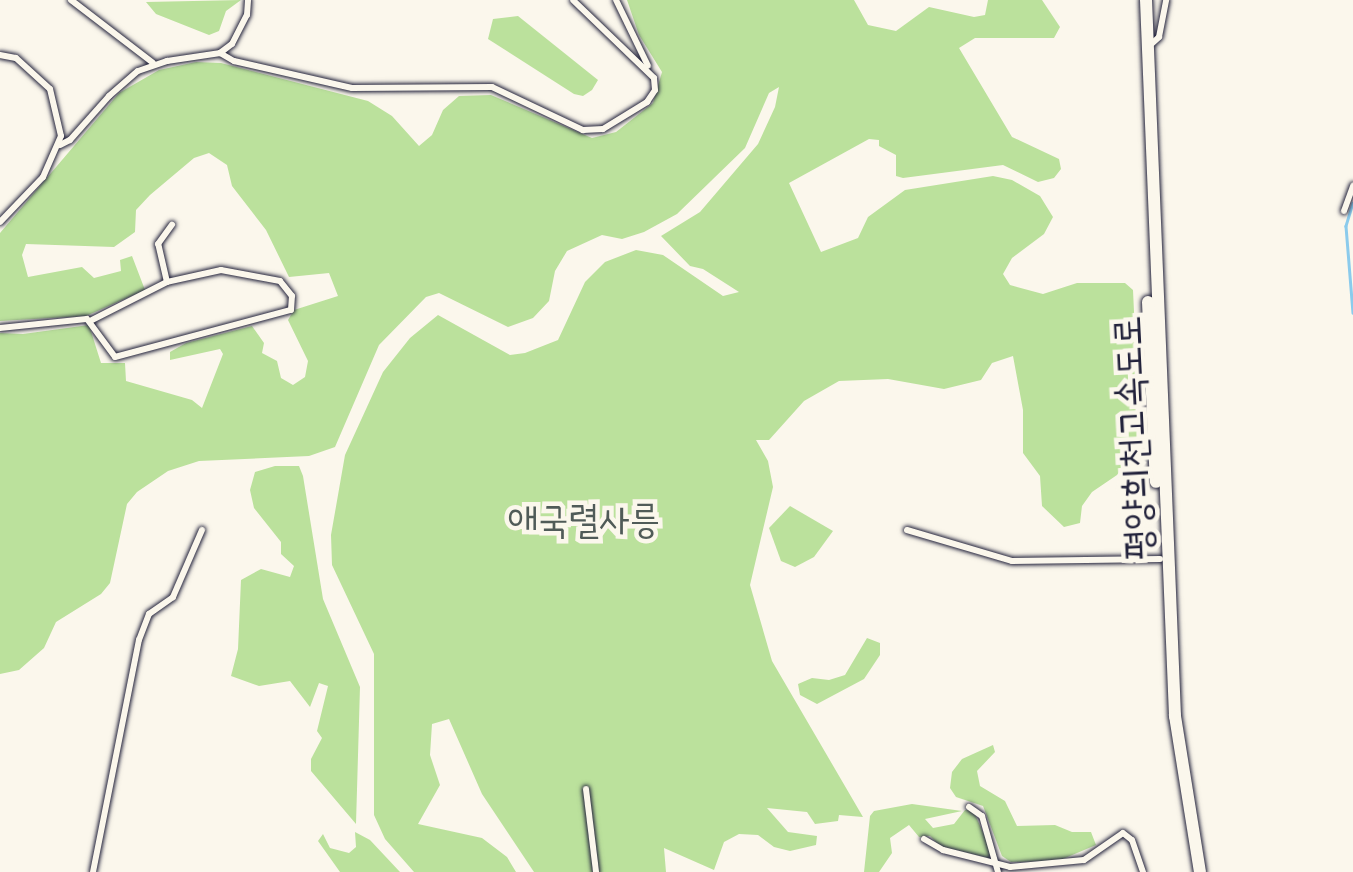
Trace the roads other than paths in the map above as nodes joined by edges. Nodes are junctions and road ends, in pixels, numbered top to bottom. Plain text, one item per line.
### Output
1 (71, 0) edge
2 (248, 0) edge
3 (574, 0) edge
4 (616, 0) edge
5 (1143, 0) edge
6 (1166, 0) edge
7 (1146, 47) junction
8 (220, 53) junction
9 (0, 55) edge
10 (154, 64) junction
11 (650, 71) junction
12 (60, 145) junction
13 (1353, 186) edge
14 (1344, 211) dead end
15 (0, 222) edge
16 (172, 226) dead end
17 (167, 282) junction
18 (92, 320) junction
19 (0, 328) edge
20 (202, 530) dead end
21 (907, 530) dead end
22 (1160, 559) junction
23 (586, 790) dead end
24 (969, 806) dead end
25 (924, 838) dead end
26 (997, 868) edge
27 (93, 872) edge
28 (596, 872) edge
29 (1142, 872) edge
30 (1197, 872) edge

1 - 10 street
2 - 8 street
3 - 11 street
4 - 11 street
5 - 7 highway, 평양희천고속도로
5 - 22 highway, 평양희천고속도로
6 - 7 street
7 - 30 highway, 평양희천고속도로
8 - 10 street
8 - 11 street
9 - 12 street
10 - 12 street
12 - 15 street
13 - 14 street
16 - 17 street
17 - 18 street
17 - 18 street
18 - 19 street
20 - 27 street
21 - 22 street
22 - 30 highway, 평양희천고속도로
23 - 28 street
24 - 26 street
25 - 26 street
26 - 29 street

